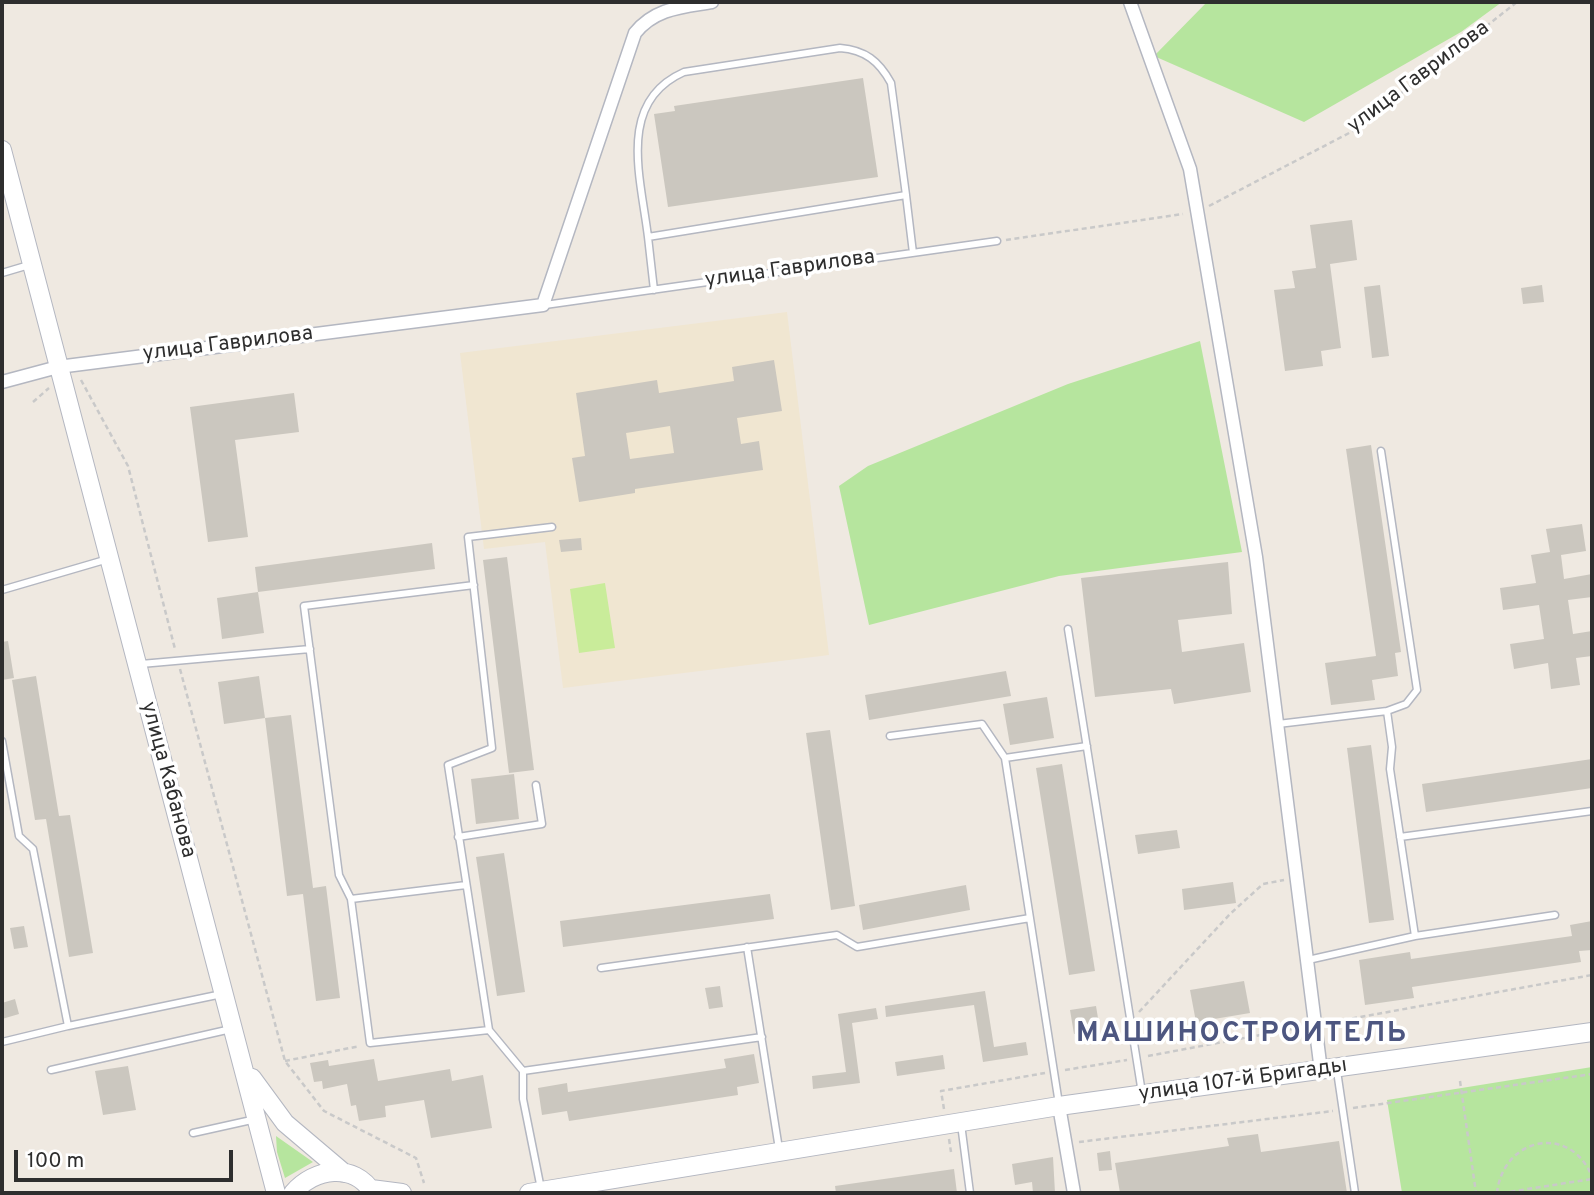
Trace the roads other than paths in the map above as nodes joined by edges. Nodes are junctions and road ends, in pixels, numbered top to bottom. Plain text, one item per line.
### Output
1 (712, 2) edge
2 (1130, 2) edge
3 (2, 150) edge
4 (906, 195) junction
5 (648, 237) junction
6 (997, 241) road end
7 (913, 253) junction
8 (31, 264) junction
9 (2, 273) edge
10 (654, 290) junction
11 (543, 305) junction
12 (60, 374) junction
13 (2, 382) edge
14 (1381, 451) dead end
15 (552, 527) dead end
16 (109, 559) junction
17 (474, 584) junction
18 (2, 590) edge
19 (1068, 629) dead end
20 (310, 649) junction
21 (137, 665) junction
22 (1387, 711) junction
23 (1277, 724) junction
24 (890, 736) dead end
25 (2, 741) edge
26 (1087, 746) junction
27 (1005, 758) junction
28 (536, 785) dead end
29 (1592, 811) edge
30 (458, 837) junction
31 (1400, 837) junction
32 (466, 885) junction
33 (351, 899) junction
34 (1555, 915) dead end
35 (1030, 918) junction
36 (1415, 936) junction
37 (747, 947) junction
38 (1307, 961) junction
39 (601, 968) dead end
40 (223, 993) junction
41 (68, 1026) junction
42 (233, 1029) junction
43 (489, 1030) junction
44 (1592, 1032) edge
45 (762, 1037) junction
46 (2, 1042) edge
47 (241, 1060) junction
48 (51, 1070) dead end
49 (1329, 1070) junction
50 (523, 1071) junction
51 (1142, 1095) junction
52 (1059, 1106) junction
53 (256, 1118) junction
54 (954, 1123) junction
55 (193, 1133) dead end
56 (779, 1152) junction
57 (344, 1172) junction
58 (372, 1191) edge
59 (535, 1192) edge
60 (276, 1193) edge
61 (293, 1193) edge
62 (402, 1193) edge
63 (970, 1193) edge
64 (1073, 1193) edge
65 (1355, 1193) edge

1 - 11 street
2 - 23 street
3 - 8 main road, улица Кабанова
4 - 5 lane
4 - 5 lane
4 - 7 lane
5 - 10 lane
6 - 7 lane, улица Гаврилова
7 - 10 lane, улица Гаврилова
8 - 9 lane
8 - 12 main road, улица Кабанова
10 - 11 lane, улица Гаврилова
11 - 12 street, улица Гаврилова
12 - 13 street, улица Гаврилова
12 - 16 main road, улица Кабанова
14 - 22 lane
15 - 17 lane
16 - 18 lane
16 - 21 main road, улица Кабанова
17 - 20 lane
17 - 30 lane
19 - 26 lane
20 - 21 lane
20 - 33 lane
21 - 40 main road, улица Кабанова
22 - 23 lane
22 - 31 lane
23 - 38 street
24 - 27 lane
25 - 41 lane
26 - 27 lane
26 - 51 lane
27 - 35 lane
28 - 30 lane
29 - 31 lane
30 - 32 lane
31 - 36 lane
32 - 33 lane
32 - 43 lane
33 - 43 lane
34 - 36 lane
35 - 37 lane
35 - 52 lane
36 - 38 lane
37 - 39 lane
37 - 45 lane
38 - 49 street
40 - 41 lane
40 - 42 main road, улица Кабанова
41 - 46 lane
42 - 47 main road, улица Кабанова
42 - 48 lane
43 - 50 lane
44 - 49 main road, улица 107-й Бригады
45 - 50 lane
45 - 56 lane
47 - 53 main road, улица Кабанова
47 - 57 main road
49 - 51 main road, улица 107-й Бригады
49 - 65 lane
50 - 59 lane
51 - 52 main road, улица 107-й Бригады
52 - 54 main road, улица 107-й Бригады
52 - 64 street
53 - 55 lane
53 - 60 main road, улица Кабанова
54 - 56 main road, улица 107-й Бригады
54 - 63 lane
56 - 59 main road, улица 107-й Бригады
57 - 58 main road
57 - 61 main road
58 - 62 main road

